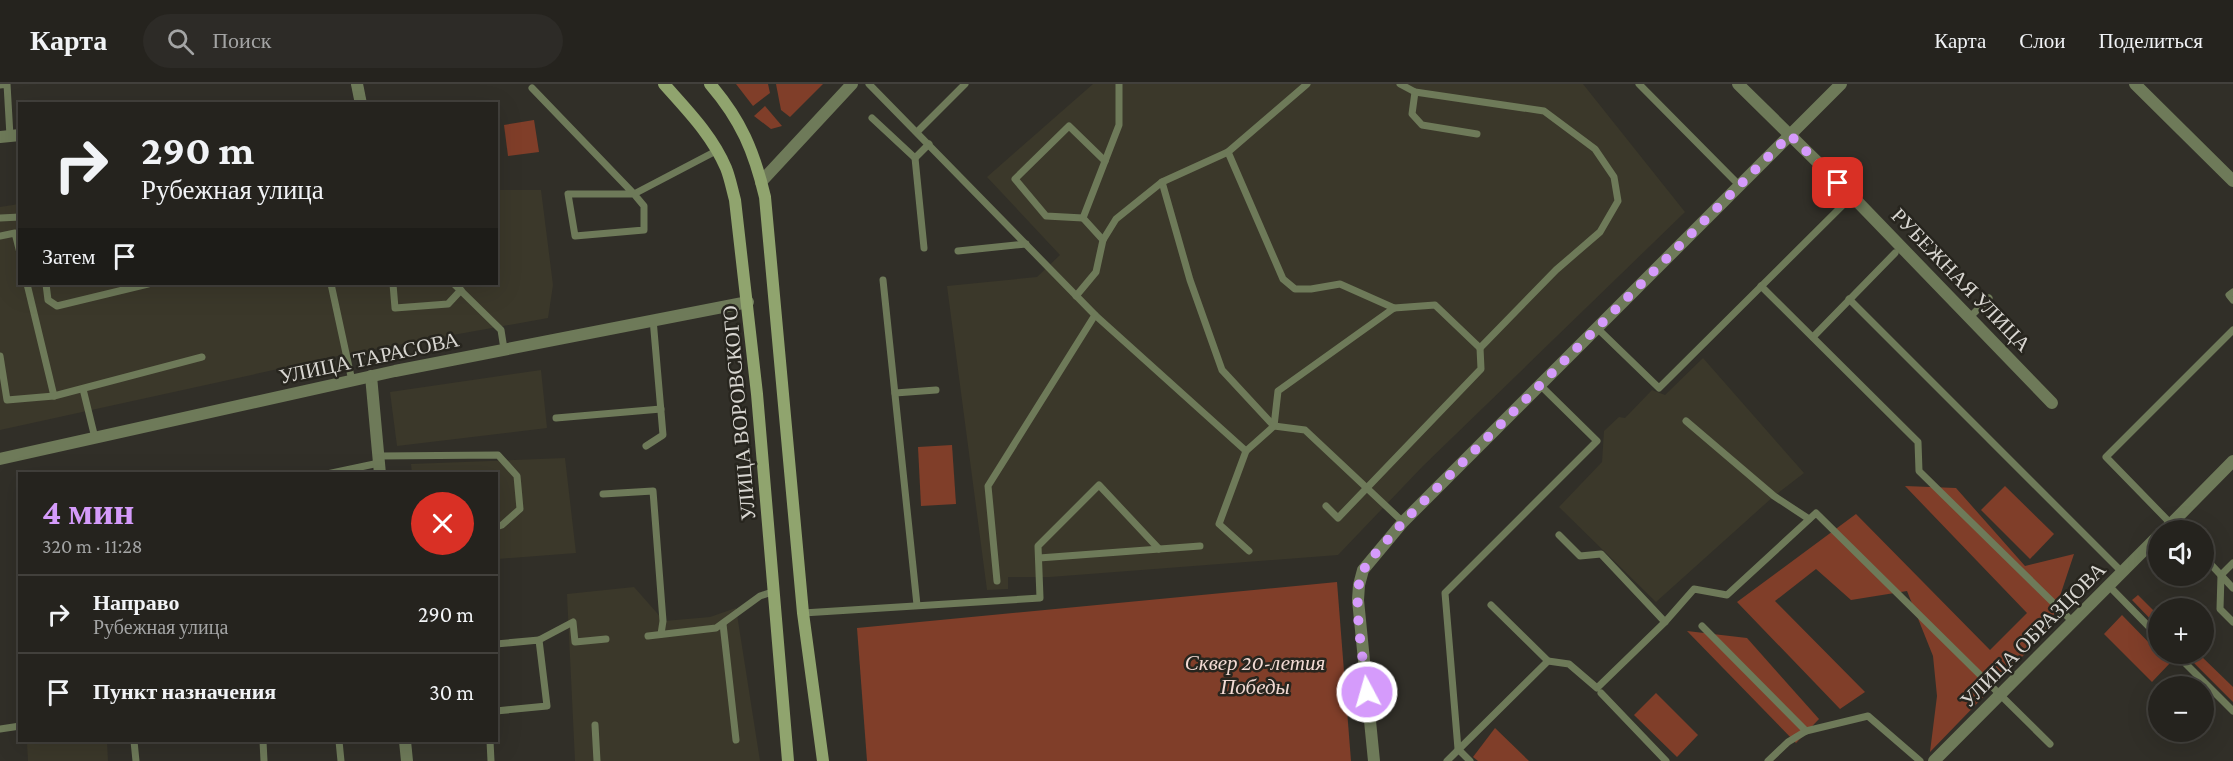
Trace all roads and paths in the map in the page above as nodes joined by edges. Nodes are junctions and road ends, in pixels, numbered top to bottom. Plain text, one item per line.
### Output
1 (357, 84) edge
2 (664, 84) edge
3 (710, 84) edge
4 (852, 84) edge
5 (869, 84) edge
6 (965, 84) edge
7 (1119, 84) edge
8 (1307, 84) edge
9 (1400, 84) edge
10 (1639, 84) edge
11 (1738, 84) edge
12 (1841, 84) edge
13 (2135, 84) edge
14 (0, 85) edge
15 (532, 88) dead end
16 (1415, 92) junction
17 (362, 102) edge
18 (872, 118) dead end
19 (917, 132) junction
20 (1477, 134) dead end
21 (1790, 135) junction
22 (10, 136) edge
23 (929, 144) junction
24 (718, 150) junction
25 (1228, 152) junction
26 (915, 158) junction
27 (1105, 161) junction
28 (2233, 181) edge
29 (761, 182) junction
30 (1162, 182) junction
31 (1739, 185) junction
32 (634, 194) junction
33 (1852, 196) junction
34 (18, 217) edge
35 (0, 218) edge
36 (1083, 218) junction
37 (0, 236) edge
38 (1103, 240) junction
39 (18, 244) edge
40 (1026, 244) junction
41 (924, 248) dead end
42 (958, 251) dead end
43 (1895, 253) dead end
44 (883, 280) dead end
45 (27, 285) edge
46 (46, 285) edge
47 (144, 285) edge
48 (331, 285) edge
49 (393, 285) edge
50 (455, 285) edge
51 (1761, 286) junction
52 (461, 290) junction
53 (2233, 292) edge
54 (1076, 296) junction
55 (1989, 298) dead end
56 (1849, 299) junction
57 (2233, 300) edge
58 (748, 302) junction
59 (1394, 308) junction
60 (1095, 315) junction
61 (1970, 318) junction
62 (653, 319) junction
63 (1596, 328) junction
64 (2233, 330) edge
65 (1813, 337) junction
66 (1480, 348) junction
67 (504, 349) junction
68 (0, 356) edge
69 (202, 357) dead end
70 (371, 376) junction
71 (352, 381) junction
72 (1540, 385) junction
73 (83, 388) junction
74 (936, 390) dead end
75 (895, 393) junction
76 (54, 396) junction
77 (2052, 403) dead end
78 (661, 409) junction
79 (556, 418) dead end
80 (1686, 422) dead end
81 (1274, 426) junction
82 (95, 438) junction
83 (646, 446) dead end
84 (1246, 451) junction
85 (0, 459) edge
86 (2233, 461) edge
87 (379, 464) edge
88 (337, 472) edge
89 (1368, 488) junction
90 (603, 494) dead end
91 (1326, 506) dead end
92 (1809, 519) junction
93 (2163, 520) edge
94 (2179, 520) edge
95 (1403, 522) junction
96 (498, 526) edge
97 (1559, 535) dead end
98 (1200, 546) dead end
99 (2148, 546) edge
100 (1160, 549) junction
101 (1250, 551) dead end
102 (1039, 558) junction
103 (2233, 563) edge
104 (2214, 568) edge
105 (2122, 573) junction
106 (2221, 575) junction
107 (997, 581) dead end
108 (2109, 586) junction
109 (2233, 588) edge
110 (775, 591) junction
111 (916, 605) junction
112 (1491, 605) dead end
113 (803, 613) junction
114 (1665, 622) junction
115 (2073, 622) junction
116 (2233, 622) edge
117 (723, 624) junction
118 (1702, 626) dead end
119 (2148, 626) edge
120 (661, 634) junction
121 (648, 636) dead end
122 (606, 639) dead end
123 (539, 640) junction
124 (498, 644) edge
125 (1548, 661) junction
126 (2186, 664) edge
127 (1601, 693) dead end
128 (2000, 695) junction
129 (498, 711) edge
130 (2233, 711) edge
131 (595, 725) dead end
132 (18, 726) edge
133 (0, 729) edge
134 (1806, 730) junction
135 (736, 740) dead end
136 (134, 742) edge
137 (263, 742) edge
138 (339, 742) edge
139 (405, 742) edge
140 (490, 742) edge
141 (2050, 744) dead end
142 (1458, 749) junction
143 (136, 761) edge
144 (264, 761) edge
145 (341, 761) edge
146 (406, 761) edge
147 (491, 761) edge
148 (597, 761) edge
149 (788, 761) edge
150 (823, 761) edge
151 (1374, 761) edge
152 (1447, 761) edge
153 (1470, 761) edge
154 (1666, 761) edge
155 (1768, 761) edge
156 (1920, 761) edge
157 (1934, 761) edge

1 - 17 street
2 - 24 main road, УЛИЦА ВОРОВСКОГО
3 - 29 main road
4 - 29 street
5 - 19 lane
6 - 19 lane
7 - 27 lane
8 - 25 lane
9 - 16 lane
10 - 31 lane
11 - 21 street, РУБЕЖНАЯ УЛИЦА
12 - 21 street
13 - 28 street
14 - 22 lane
15 - 32 lane
16 - 20 lane
16 - 66 lane
18 - 26 lane
19 - 23 lane
21 - 31 street
21 - 33 street, РУБЕЖНАЯ УЛИЦА
23 - 26 lane
23 - 40 lane
24 - 32 lane
24 - 58 main road, УЛИЦА ВОРОВСКОГО
25 - 30 lane
25 - 59 lane
26 - 41 lane
27 - 36 lane
27 - 36 lane
29 - 113 main road
30 - 38 lane
30 - 81 lane
31 - 63 street
32 - 32 lane
33 - 51 lane
33 - 61 street, РУБЕЖНАЯ УЛИЦА
34 - 35 lane
36 - 38 lane
37 - 39 lane
38 - 54 lane
40 - 42 lane
40 - 54 lane
43 - 56 lane
44 - 75 lane
45 - 76 lane
46 - 47 lane
48 - 71 lane
49 - 52 lane
50 - 52 lane
51 - 63 lane
51 - 65 lane
52 - 67 lane
53 - 57 lane
54 - 60 lane
55 - 61 lane
56 - 65 lane
56 - 105 lane
58 - 62 street, УЛИЦА ТАРАСОВА
58 - 110 main road, УЛИЦА ВОРОВСКОГО
59 - 66 lane
59 - 81 lane
60 - 84 lane
60 - 107 lane
61 - 77 street, РУБЕЖНАЯ УЛИЦА
62 - 67 street, УЛИЦА ТАРАСОВА
62 - 78 lane
63 - 72 street
64 - 93 lane
65 - 115 lane
66 - 89 lane
67 - 70 street, УЛИЦА ТАРАСОВА
68 - 76 lane
69 - 73 lane
70 - 71 street, УЛИЦА ТАРАСОВА
70 - 87 street
71 - 82 street, УЛИЦА ТАРАСОВА
72 - 95 street
72 - 142 lane
73 - 76 lane
73 - 82 lane
74 - 75 lane
75 - 111 lane
78 - 79 lane
78 - 83 lane
80 - 92 lane
81 - 84 lane
81 - 89 lane
82 - 85 street, УЛИЦА ТАРАСОВА
84 - 101 lane
86 - 94 street
87 - 88 lane
87 - 96 lane
89 - 91 lane
89 - 95 lane
90 - 120 lane
92 - 114 lane
92 - 128 lane
95 - 151 street
97 - 114 lane
98 - 100 lane
99 - 105 street, УЛИЦА ОБРАЗЦОВА
100 - 102 lane
100 - 102 lane
102 - 111 lane
103 - 106 lane
104 - 106 lane
105 - 108 street, УЛИЦА ОБРАЗЦОВА
106 - 109 lane
106 - 116 lane
108 - 115 street, УЛИЦА ОБРАЗЦОВА
108 - 119 lane
110 - 117 lane
110 - 149 main road, УЛИЦА ВОРОВСКОГО
111 - 113 lane
112 - 125 lane
113 - 150 main road
114 - 125 lane
115 - 128 street, УЛИЦА ОБРАЗЦОВА
117 - 120 lane
117 - 135 lane
118 - 134 lane
120 - 121 lane
122 - 123 lane
123 - 124 lane
123 - 129 lane
125 - 142 lane
126 - 130 lane
127 - 154 lane
128 - 141 lane
128 - 157 street, УЛИЦА ОБРАЗЦОВА
131 - 148 lane
132 - 133 lane
134 - 155 lane
134 - 156 lane
136 - 143 lane
137 - 144 lane
138 - 145 lane
139 - 146 street
140 - 147 lane
142 - 152 lane
142 - 153 lane

